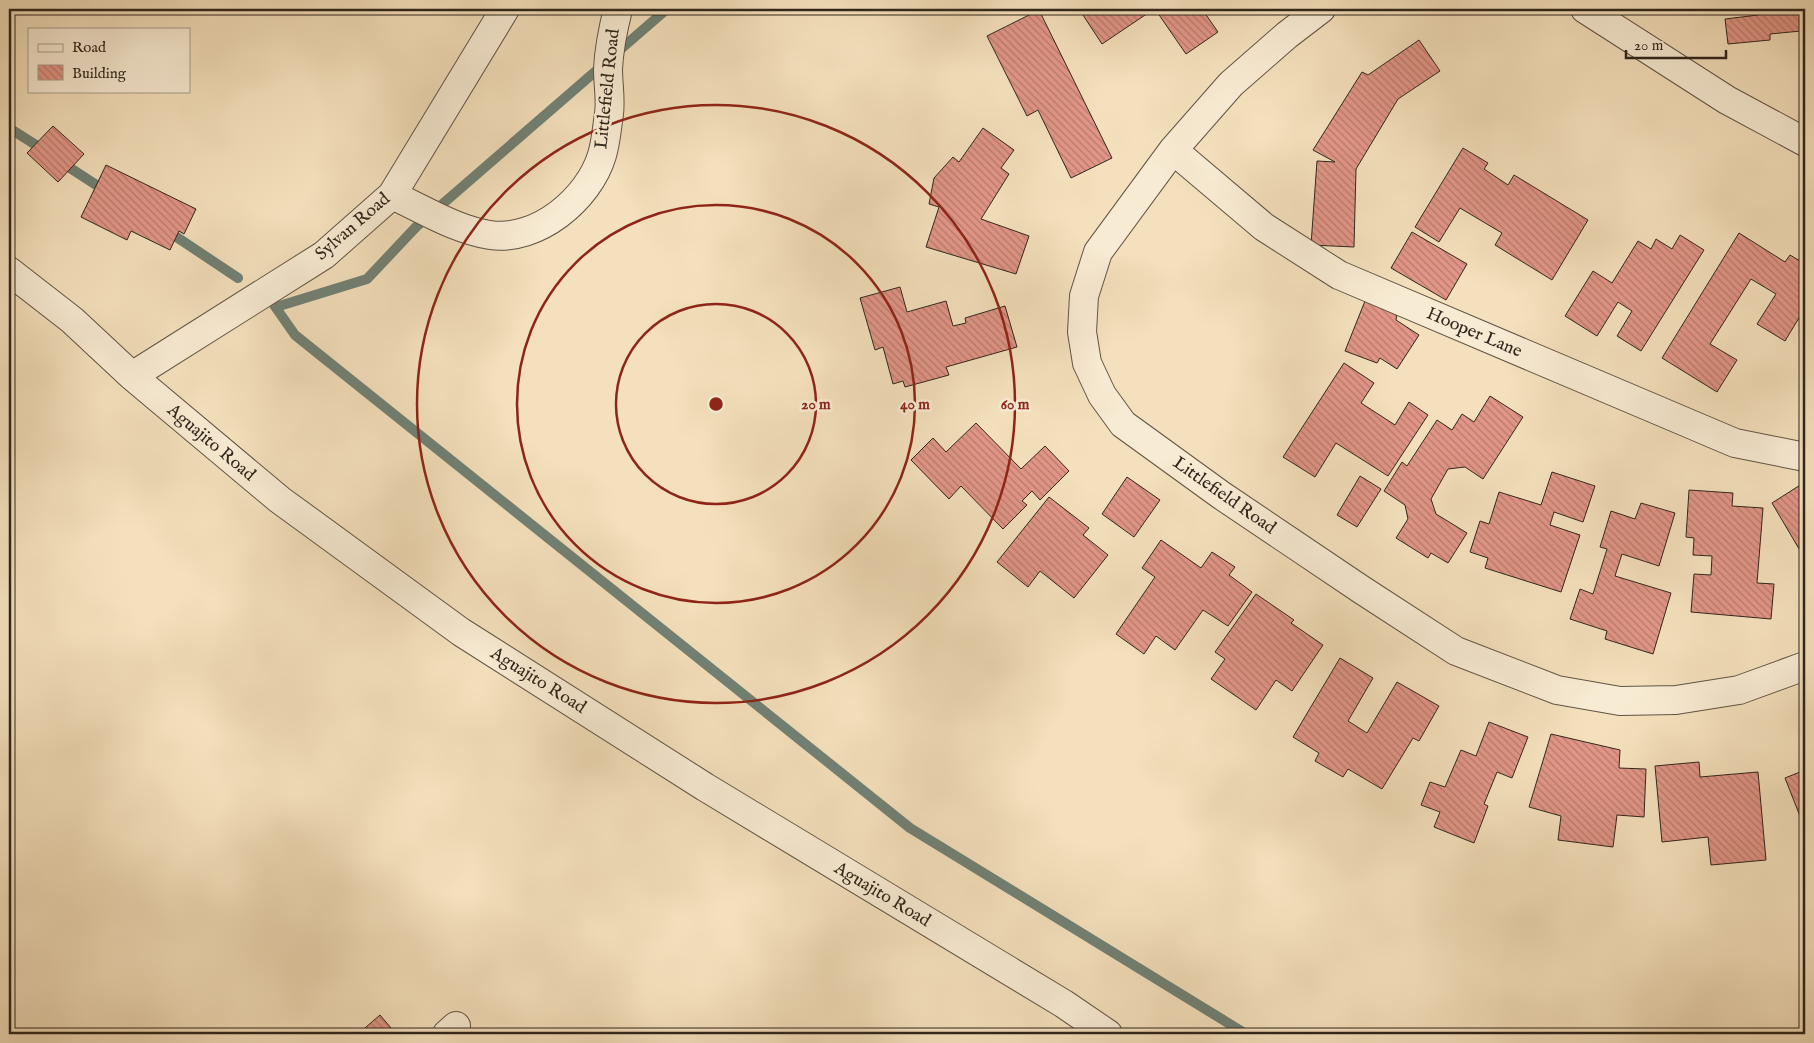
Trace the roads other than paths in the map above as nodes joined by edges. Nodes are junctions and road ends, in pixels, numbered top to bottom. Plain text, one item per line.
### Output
1 (505, 9) edge
2 (618, 9) edge
3 (1322, 9) edge
4 (1585, 9) edge
5 (1805, 142) edge
6 (1174, 150) junction
7 (392, 195) junction
8 (9, 271) edge
9 (132, 376) junction
10 (1805, 457) edge
11 (1805, 666) edge
12 (1108, 1034) edge

1 - 7 street, Sylvan Road
2 - 7 street, Littlefield Road
3 - 6 street, Littlefield Road
4 - 5 street
6 - 10 street, Hooper Lane
6 - 11 street, Littlefield Road
7 - 9 street, Sylvan Road
8 - 9 street, Aguajito Road
9 - 12 street, Aguajito Road

